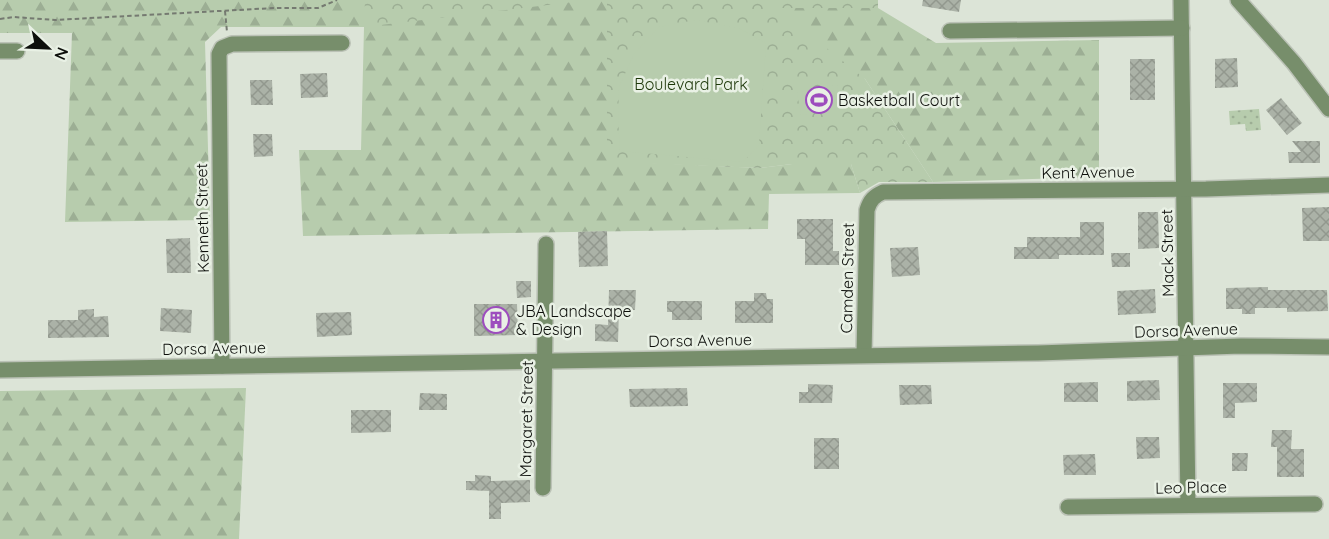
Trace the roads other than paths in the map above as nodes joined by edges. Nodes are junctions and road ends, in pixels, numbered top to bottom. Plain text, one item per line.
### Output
1 (1181, 0) edge
2 (1238, 0) edge
3 (1182, 28) junction
4 (950, 31) dead end
5 (342, 43) dead end
6 (0, 51) edge
7 (17, 51) dead end
8 (1329, 109) edge
9 (1329, 184) edge
10 (1184, 189) junction
11 (869, 202) joint
12 (546, 244) dead end
13 (1186, 348) junction
14 (1329, 348) edge
15 (864, 355) junction
16 (545, 362) junction
17 (222, 366) junction
18 (0, 370) edge
19 (543, 488) dead end
20 (1316, 504) dead end
21 (1188, 505) junction
22 (1068, 507) dead end

1 - 3 street, Mack Street
2 - 8 street
3 - 4 street
3 - 10 street, Mack Street
5 - 17 street, Kenneth Street
6 - 7 street
9 - 10 street, Kent Avenue
10 - 11 street, Kent Avenue
10 - 13 street, Mack Street
11 - 15 street, Camden Street
12 - 16 street, Margaret Street
13 - 14 street, Dorsa Avenue
13 - 15 street, Dorsa Avenue
13 - 21 street, Mack Street
15 - 16 street, Dorsa Avenue
16 - 17 street, Dorsa Avenue
16 - 19 street, Margaret Street
17 - 18 street, Dorsa Avenue
20 - 21 street, Leo Place
21 - 22 street, Leo Place

